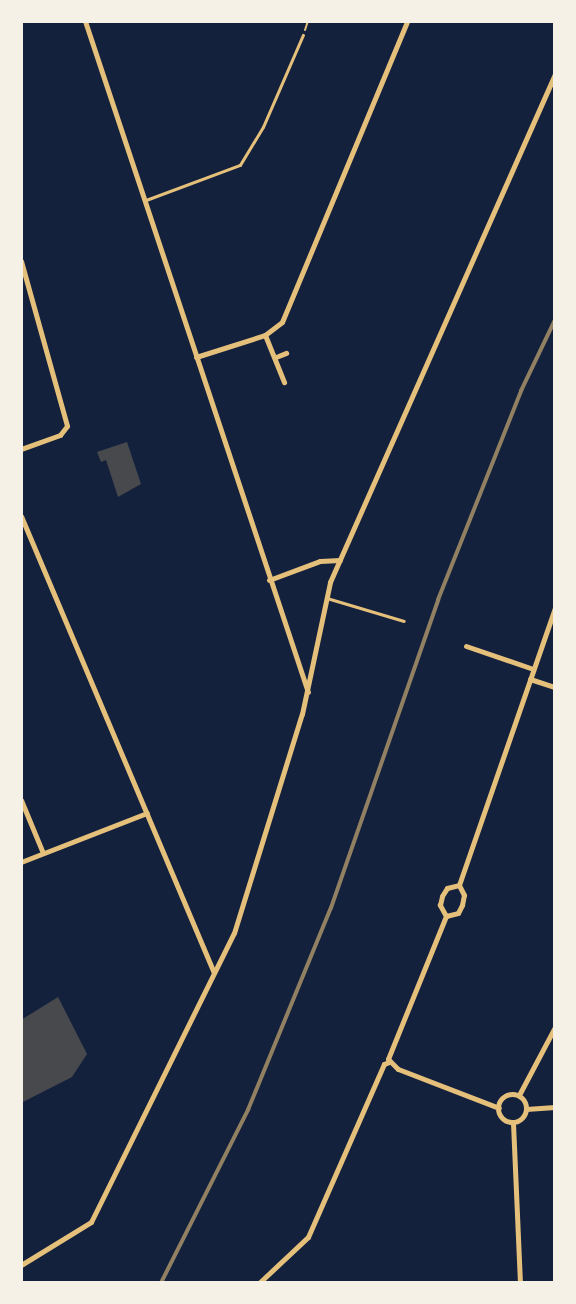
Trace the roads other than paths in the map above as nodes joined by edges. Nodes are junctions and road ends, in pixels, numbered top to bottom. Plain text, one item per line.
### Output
1 (85, 21) edge
2 (407, 21) edge
3 (303, 35) dead end
4 (555, 74) edge
5 (144, 201) junction
6 (21, 261) edge
7 (265, 335) junction
8 (286, 354) dead end
9 (196, 357) junction
10 (276, 358) junction
11 (284, 382) dead end
12 (21, 449) edge
13 (21, 516) edge
14 (340, 560) junction
15 (269, 579) junction
16 (326, 598) junction
17 (555, 607) edge
18 (404, 621) dead end
19 (466, 646) dead end
20 (533, 669) junction
21 (530, 679) junction
22 (555, 687) edge
23 (308, 692) junction
24 (21, 800) edge
25 (147, 813) junction
26 (43, 853) junction
27 (21, 862) edge
28 (459, 885) junction
29 (446, 916) junction
30 (214, 972) junction
31 (555, 1027) edge
32 (389, 1062) junction
33 (519, 1095) junction
34 (555, 1107) edge
35 (499, 1108) junction
36 (527, 1109) junction
37 (513, 1123) junction
38 (21, 1265) edge
39 (259, 1283) edge
40 (520, 1283) edge

1 - 5 street
2 - 7 street
3 - 5 lane
4 - 14 street
5 - 9 street
6 - 12 street
7 - 9 street
7 - 10 street
8 - 10 street
9 - 15 street
10 - 11 street
13 - 25 street
14 - 15 street
14 - 16 street
15 - 23 street
16 - 18 lane
16 - 23 street
17 - 20 street
19 - 20 street
20 - 21 street
21 - 22 street
21 - 28 street
23 - 30 street
24 - 26 street
25 - 26 street
25 - 30 street
26 - 27 street
28 - 29 street
28 - 29 street
29 - 32 street
30 - 38 street
31 - 33 street
32 - 35 street
32 - 39 street
33 - 35 street
33 - 36 street
34 - 36 street
35 - 37 street
36 - 37 street
37 - 40 street

